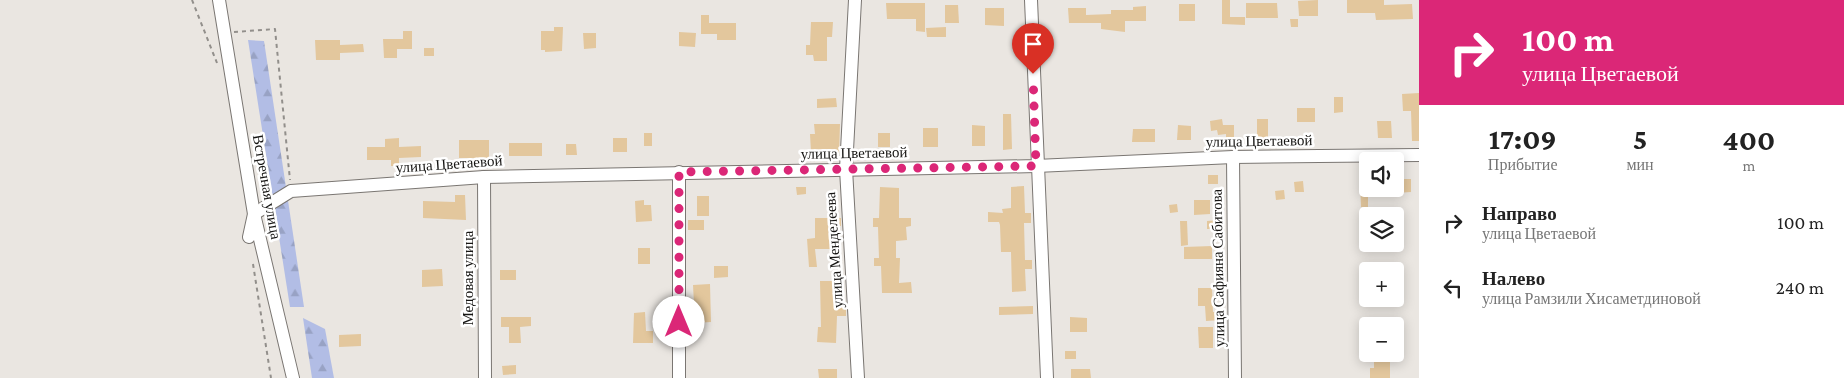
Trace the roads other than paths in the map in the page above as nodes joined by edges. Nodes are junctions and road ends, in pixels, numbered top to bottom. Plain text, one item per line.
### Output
1 (219, 0) edge
2 (854, 0) edge
3 (1031, 0) edge
4 (1419, 155) edge
5 (1232, 157) junction
6 (1036, 166) junction
7 (846, 169) junction
8 (679, 172) junction
9 (484, 177) junction
10 (254, 214) junction
11 (249, 237) dead end
12 (293, 378) edge
13 (485, 378) edge
14 (679, 378) edge
15 (858, 378) edge
16 (1047, 378) edge
17 (1235, 378) edge

1 - 10 street, Встречная улица
2 - 7 street, улица Менделеева
3 - 6 street
4 - 5 street, улица Цветаевой
5 - 6 street, улица Цветаевой
5 - 17 street, улица Сафияна Сабитова
6 - 7 street, улица Цветаевой
6 - 16 street
7 - 8 street, улица Цветаевой
7 - 15 street, улица Менделеева
8 - 9 street, улица Цветаевой
8 - 14 street
9 - 10 street, улица Цветаевой
9 - 13 street, Медовая улица
10 - 11 street
10 - 12 street, Встречная улица

